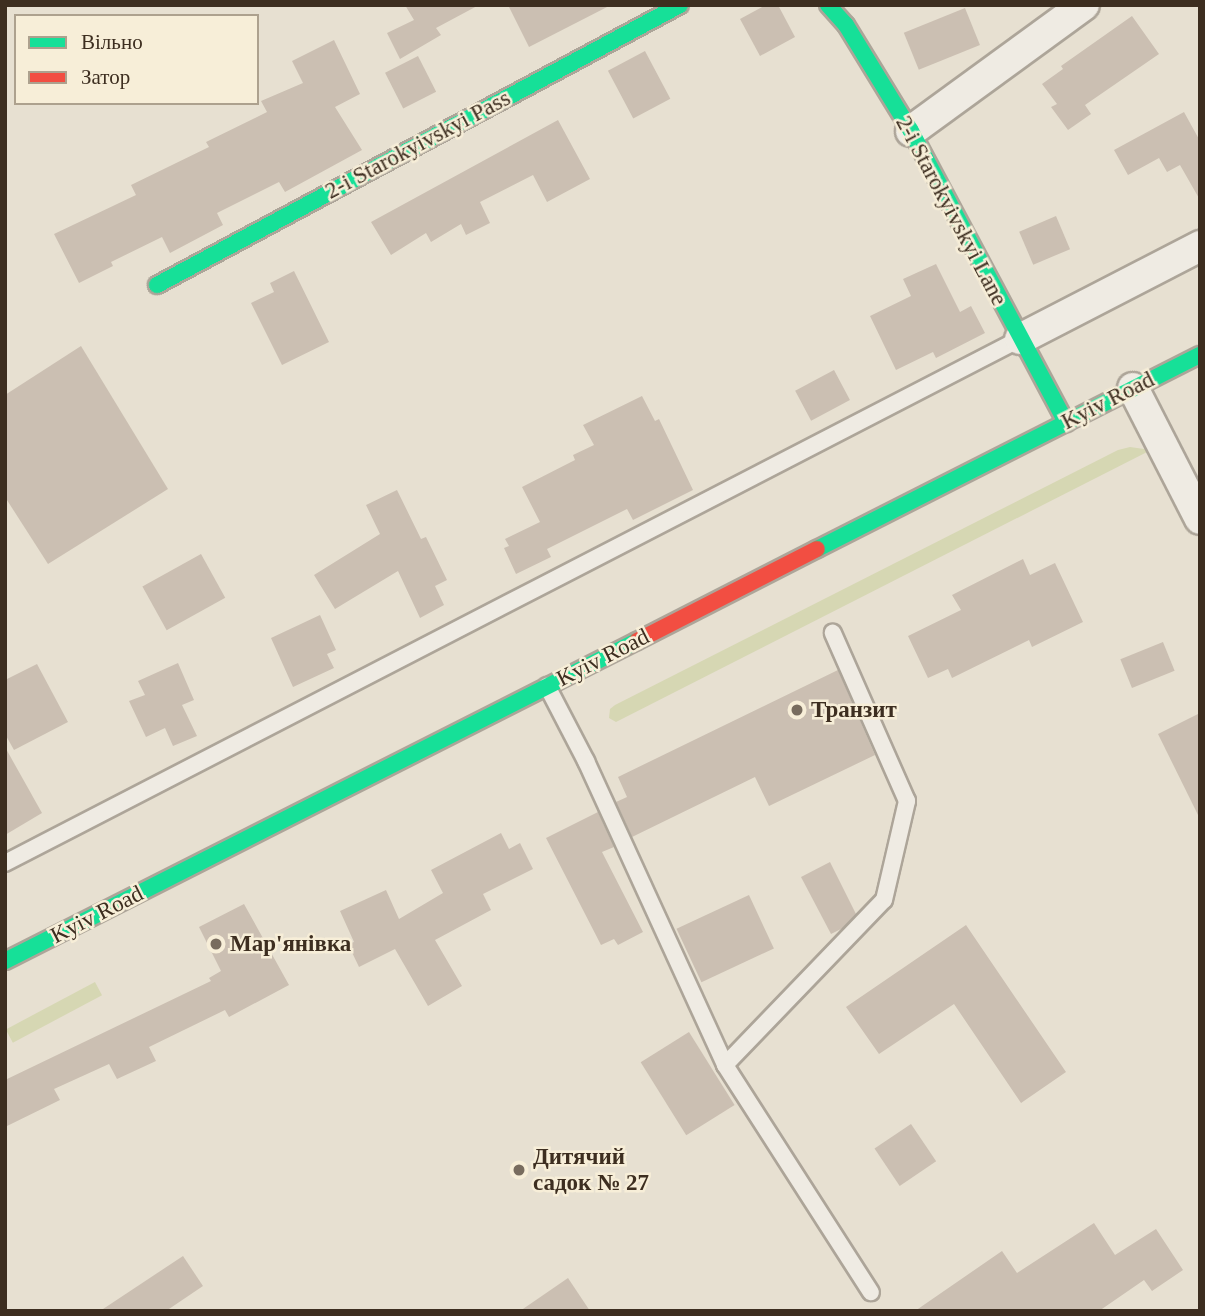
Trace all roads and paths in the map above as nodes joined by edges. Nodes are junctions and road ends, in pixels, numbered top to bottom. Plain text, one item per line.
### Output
1 (680, 5) edge
2 (828, 5) edge
3 (1084, 5) edge
4 (911, 131) junction
5 (1200, 246) edge
6 (157, 285) dead end
7 (1020, 339) junction
8 (1200, 355) edge
9 (1133, 388) junction
10 (1066, 423) junction
11 (1200, 519) edge
12 (833, 633) dead end
13 (547, 686) junction
14 (5, 863) edge
15 (5, 961) edge
16 (726, 1065) junction
17 (871, 1292) dead end

1 - 6 main road, 2-i Starokyivskyi Pass
2 - 4 main road, 2-i Starokyivskyi Lane
3 - 4 street
4 - 7 main road, 2-i Starokyivskyi Lane
5 - 7 street
7 - 10 main road, 2-i Starokyivskyi Lane
7 - 14 lane
8 - 9 main road, Kyiv Road
9 - 10 main road, Kyiv Road
9 - 11 street
10 - 13 main road, Kyiv Road
12 - 16 lane
13 - 15 main road, Kyiv Road
13 - 16 lane
16 - 17 lane

